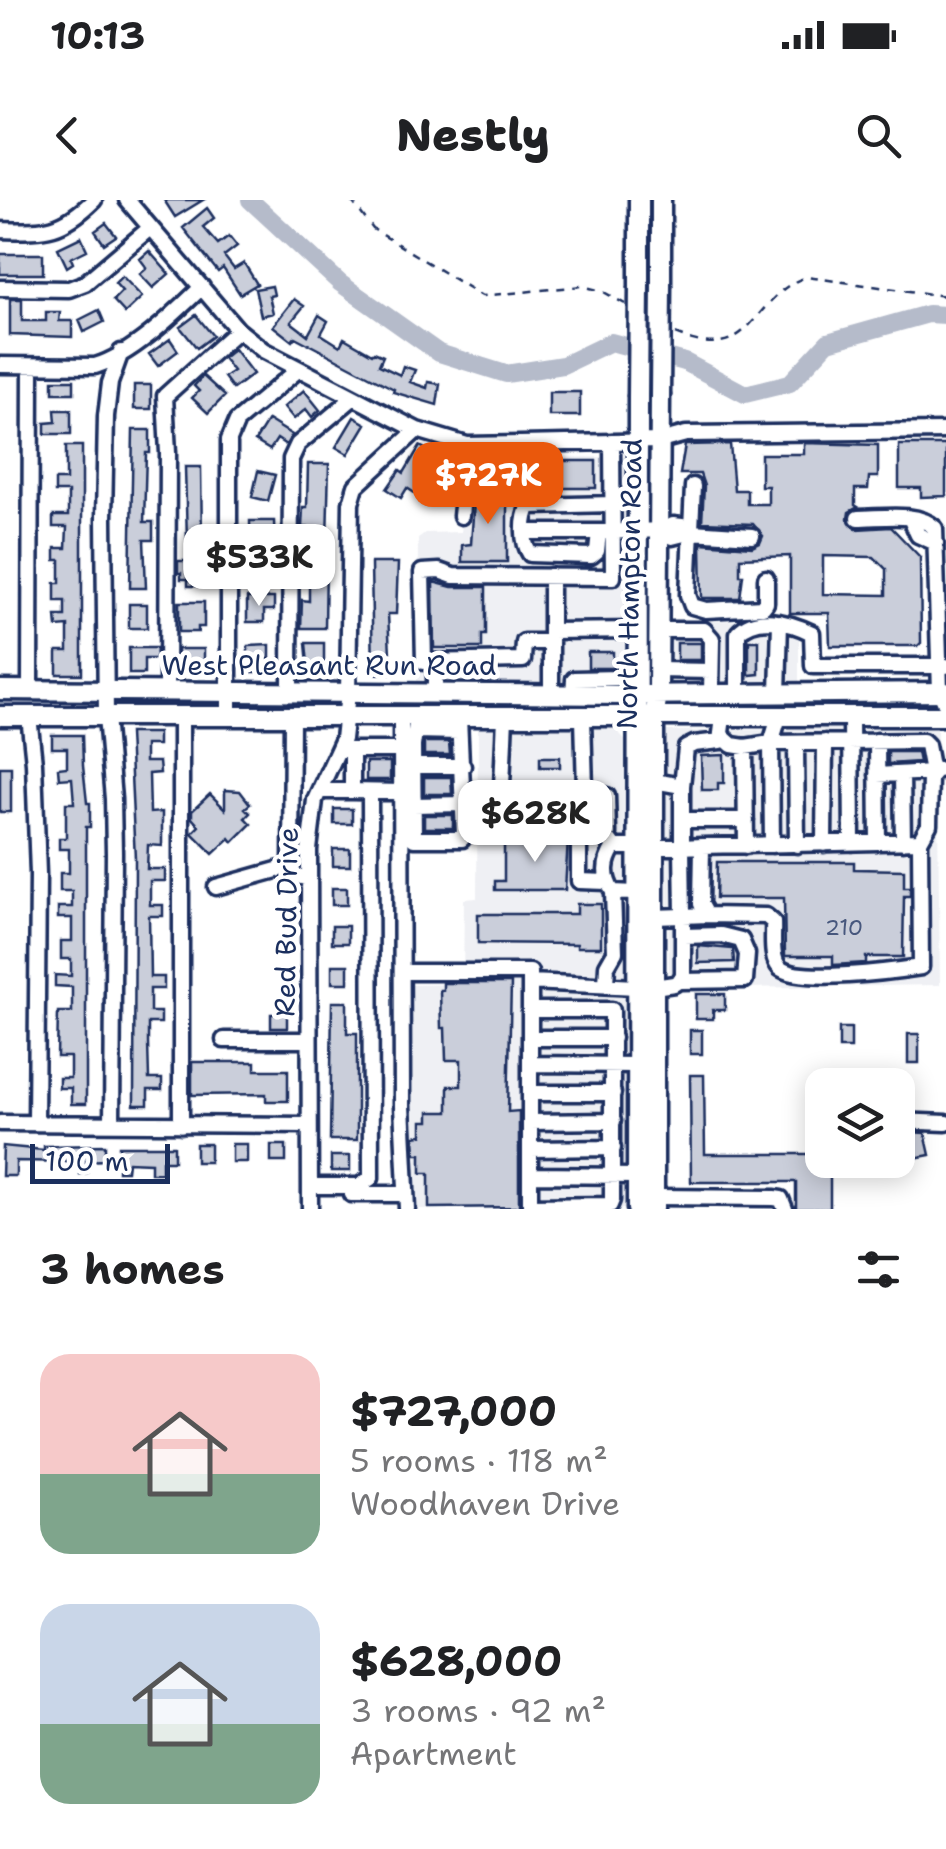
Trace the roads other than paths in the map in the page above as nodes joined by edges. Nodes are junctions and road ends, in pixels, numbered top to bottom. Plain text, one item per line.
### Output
1 (94, 200) edge
2 (127, 200) edge
3 (639, 200) edge
4 (661, 200) edge
5 (150, 228) junction
6 (0, 230) edge
7 (202, 287) junction
8 (0, 288) edge
9 (238, 330) junction
10 (121, 352) junction
11 (0, 365) edge
12 (31, 366) junction
13 (298, 370) junction
14 (353, 398) junction
15 (417, 430) junction
16 (946, 431) edge
17 (637, 441) junction
18 (660, 441) junction
19 (612, 442) junction
20 (473, 445) junction
21 (693, 486) dead end
22 (612, 504) junction
23 (461, 516) dead end
24 (858, 518) dead end
25 (662, 530) junction
26 (637, 531) junction
27 (525, 532) junction
28 (606, 532) junction
29 (688, 532) junction
30 (752, 536) dead end
31 (551, 576) junction
32 (613, 577) junction
33 (766, 578) dead end
34 (637, 582) junction
35 (780, 622) junction
36 (637, 630) junction
37 (658, 630) junction
38 (551, 637) junction
39 (435, 662) junction
40 (812, 666) junction
41 (942, 666) edge
42 (658, 670) junction
43 (637, 671) junction
44 (711, 671) junction
45 (0, 690) edge
46 (30, 690) junction
47 (106, 691) junction
48 (168, 692) junction
49 (230, 692) junction
50 (290, 692) junction
51 (348, 693) junction
52 (435, 693) junction
53 (812, 693) junction
54 (850, 693) junction
55 (551, 694) junction
56 (573, 694) junction
57 (658, 694) junction
58 (711, 694) junction
59 (738, 694) junction
60 (778, 694) junction
61 (636, 695) junction
62 (944, 697) edge
63 (0, 716) edge
64 (29, 716) junction
65 (106, 716) junction
66 (181, 716) junction
67 (229, 716) junction
68 (292, 716) junction
69 (946, 716) edge
70 (346, 717) junction
71 (505, 717) junction
72 (723, 717) junction
73 (769, 717) junction
74 (851, 717) junction
75 (584, 718) junction
76 (645, 718) junction
77 (412, 722) junction
78 (459, 724) junction
79 (723, 737) junction
80 (877, 741) junction
81 (825, 742) junction
82 (851, 742) junction
83 (770, 743) junction
84 (796, 743) junction
85 (745, 747) junction
86 (345, 750) junction
87 (402, 750) junction
88 (412, 766) junction
89 (463, 766) junction
90 (939, 771) edge
91 (902, 774) junction
92 (878, 776) junction
93 (654, 781) junction
94 (682, 786) junction
95 (319, 791) junction
96 (352, 791) junction
97 (370, 792) junction
98 (402, 792) junction
99 (500, 792) junction
100 (586, 792) junction
101 (413, 804) junction
102 (464, 804) junction
103 (682, 820) junction
104 (746, 820) junction
105 (579, 824) junction
106 (408, 840) junction
107 (611, 840) junction
108 (920, 841) junction
109 (878, 842) junction
110 (902, 842) junction
111 (852, 843) junction
112 (824, 844) junction
113 (797, 845) junction
114 (702, 846) junction
115 (746, 846) junction
116 (772, 846) junction
117 (645, 847) junction
118 (682, 847) junction
119 (291, 866) junction
120 (309, 878) junction
121 (216, 887) dead end
122 (610, 887) junction
123 (636, 894) junction
124 (706, 914) junction
125 (654, 916) junction
126 (683, 916) junction
127 (683, 936) junction
128 (403, 972) junction
129 (682, 976) junction
130 (530, 982) junction
131 (606, 984) junction
132 (645, 987) junction
133 (530, 1010) junction
134 (530, 1038) junction
135 (613, 1038) junction
136 (224, 1040) dead end
137 (309, 1040) junction
138 (530, 1064) junction
139 (613, 1065) junction
140 (637, 1066) junction
141 (530, 1093) junction
142 (613, 1093) junction
143 (613, 1121) junction
144 (530, 1122) junction
145 (915, 1122) edge
146 (0, 1123) edge
147 (36, 1123) junction
148 (946, 1123) edge
149 (112, 1124) junction
150 (181, 1125) junction
151 (310, 1126) junction
152 (530, 1148) junction
153 (613, 1148) junction
154 (530, 1176) junction
155 (612, 1176) junction
156 (637, 1176) junction
157 (368, 1182) junction
158 (310, 1196) edge
159 (406, 1196) edge
160 (654, 1203) edge
161 (530, 1207) edge
162 (637, 1209) edge
163 (784, 1209) edge

1 - 6 street
2 - 5 street
3 - 17 main road, North Hampton Road, bridge
4 - 18 main road, North Hampton Road, bridge
5 - 7 street
5 - 8 street
7 - 9 street
7 - 10 street
9 - 13 street
9 - 48 street
10 - 12 street
10 - 47 street
11 - 12 street
12 - 46 street
13 - 14 street
13 - 49 street
14 - 15 street
14 - 50 street
15 - 20 street
15 - 51 street, Red Bud Drive
16 - 18 street
17 - 18 street
17 - 19 street
17 - 26 main road, North Hampton Road
18 - 25 main road, North Hampton Road
19 - 20 street
19 - 22 street
20 - 23 street
21 - 29 street
22 - 27 street
22 - 28 street
24 - 41 street
25 - 26 street
25 - 29 street
25 - 37 main road, North Hampton Road
26 - 28 street
26 - 34 main road, North Hampton Road
27 - 28 street
27 - 28 street
28 - 32 street
29 - 30 street
29 - 33 street
31 - 32 street
31 - 38 street
31 - 39 street
32 - 34 street
34 - 36 main road, North Hampton Road
35 - 40 street
35 - 59 street
35 - 60 street
36 - 38 street
36 - 43 main road, North Hampton Road
37 - 42 main road, North Hampton Road
37 - 44 street
38 - 39 street
38 - 55 street
39 - 52 street
40 - 41 street
40 - 53 street
41 - 62 street
42 - 44 street
42 - 57 main road, North Hampton Road
43 - 56 street
43 - 61 main road, North Hampton Road
44 - 58 street
45 - 46 main road, West Pleasant Run Road
46 - 47 main road, West Pleasant Run Road
47 - 48 main road, West Pleasant Run Road
47 - 65 street
48 - 49 main road, West Pleasant Run Road
49 - 50 main road, West Pleasant Run Road
49 - 67 street
50 - 51 main road, West Pleasant Run Road
51 - 52 main road, West Pleasant Run Road
51 - 70 street, Red Bud Drive
52 - 55 main road, West Pleasant Run Road
53 - 54 main road, West Pleasant Run Road
53 - 60 main road, West Pleasant Run Road
54 - 62 main road, West Pleasant Run Road
54 - 74 main road
55 - 56 main road, West Pleasant Run Road
56 - 61 main road, West Pleasant Run Road
57 - 58 main road, West Pleasant Run Road
57 - 61 main road, West Pleasant Run Road
57 - 76 main road, North Hampton Road
58 - 59 main road, West Pleasant Run Road
59 - 60 main road, West Pleasant Run Road
60 - 73 main road
61 - 76 main road, North Hampton Road
63 - 64 main road, West Pleasant Run Road
64 - 65 main road, West Pleasant Run Road
64 - 147 street
65 - 66 main road, West Pleasant Run Road
65 - 149 street
66 - 67 main road, West Pleasant Run Road
66 - 150 street
67 - 68 main road, West Pleasant Run Road
68 - 70 main road, West Pleasant Run Road
68 - 119 street
69 - 74 main road, West Pleasant Run Road
70 - 77 main road, West Pleasant Run Road
70 - 86 street, Red Bud Drive
71 - 75 main road, West Pleasant Run Road
71 - 78 main road, West Pleasant Run Road
71 - 99 street
72 - 73 main road, West Pleasant Run Road
72 - 76 main road, West Pleasant Run Road
72 - 79 street
73 - 74 main road, West Pleasant Run Road
73 - 83 street
74 - 82 street
75 - 76 main road, West Pleasant Run Road
75 - 100 street
76 - 93 main road, North Hampton Road
76 - 117 main road, North Hampton Road
77 - 78 main road, West Pleasant Run Road
77 - 87 street
77 - 88 street
78 - 89 street
79 - 85 street
79 - 94 street
80 - 82 street
80 - 90 street
80 - 92 street
81 - 82 street
81 - 84 street
81 - 112 street
82 - 111 street
83 - 84 street
83 - 85 street
83 - 116 street
84 - 113 street
85 - 104 street
86 - 87 street
86 - 95 street, Red Bud Drive
86 - 96 street
87 - 98 street
88 - 89 street
88 - 101 street
89 - 102 street
90 - 91 street
90 - 108 street
91 - 92 street
91 - 110 street
92 - 109 street
93 - 94 street
93 - 117 main road, North Hampton Road
94 - 103 street
95 - 96 street
95 - 120 street, Red Bud Drive
96 - 97 street
97 - 98 street
97 - 157 street
98 - 106 street
99 - 100 street
99 - 105 street
100 - 107 street
101 - 102 street
101 - 106 street
102 - 106 street
103 - 104 street
103 - 118 street
104 - 115 street
105 - 107 street
105 - 122 street
106 - 128 street
107 - 117 street
107 - 122 street
108 - 110 street
108 - 124 street
109 - 110 street
109 - 111 street
111 - 112 street
112 - 113 street
113 - 116 street
114 - 115 street
114 - 118 street
114 - 124 street
115 - 116 street
117 - 118 street
117 - 123 main road, North Hampton Road
117 - 125 main road, North Hampton Road
118 - 126 street
119 - 120 street
119 - 121 street
120 - 137 street, Red Bud Drive
122 - 123 street
122 - 131 street
123 - 132 main road, North Hampton Road
124 - 126 street
125 - 126 street
125 - 132 main road, North Hampton Road
126 - 127 street
127 - 129 street
127 - 129 street
128 - 130 street
128 - 159 street
129 - 132 street
130 - 131 street
130 - 133 street
131 - 132 street
132 - 140 main road, North Hampton Road
132 - 160 main road, North Hampton Road
133 - 134 street
133 - 135 street
134 - 135 street
134 - 138 street
135 - 139 street
136 - 137 street
137 - 151 street, Red Bud Drive
138 - 139 street
138 - 141 street
139 - 140 street
139 - 142 street
140 - 156 main road, North Hampton Road
141 - 142 street
141 - 144 street
142 - 143 street
143 - 144 street
143 - 153 street
144 - 152 street
145 - 148 street
146 - 147 street
147 - 149 street
149 - 150 street
150 - 151 street
151 - 158 street, Red Bud Drive
152 - 153 street
152 - 154 street
153 - 155 street
154 - 155 street
154 - 161 street
155 - 156 street
155 - 161 street
156 - 162 main road, North Hampton Road
157 - 158 street
157 - 159 street
158 - 159 street
160 - 163 street

